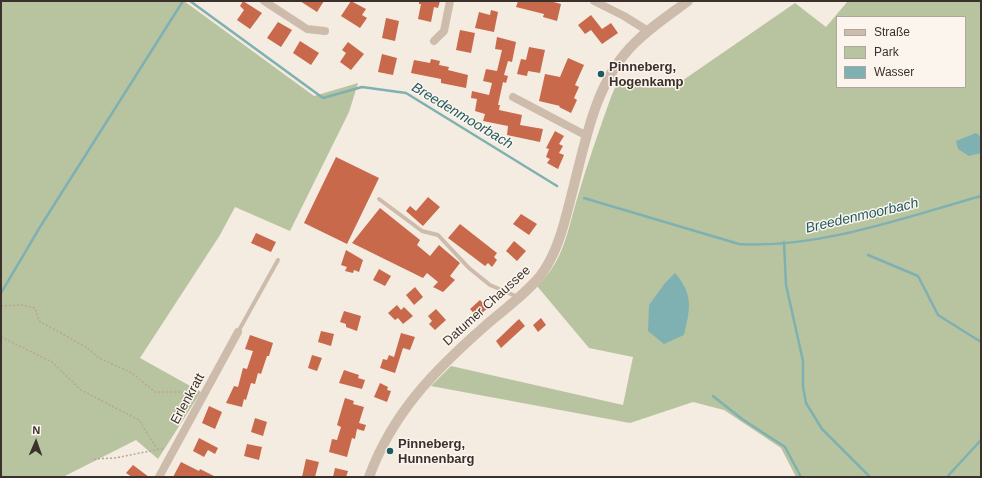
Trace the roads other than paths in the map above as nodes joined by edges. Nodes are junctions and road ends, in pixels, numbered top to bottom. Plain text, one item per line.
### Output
1 (264, 1) edge
2 (450, 1) edge
3 (594, 1) edge
4 (688, 1) edge
5 (325, 31) dead end
6 (648, 31) junction
7 (434, 41) dead end
8 (513, 97) dead end
9 (587, 136) junction
10 (379, 199) dead end
11 (278, 260) dead end
12 (518, 297) junction
13 (238, 332) joint
14 (159, 477) edge
15 (369, 477) edge

1 - 5 street
2 - 7 street
3 - 6 street
4 - 6 street, Datumer Chaussee
6 - 9 street, Datumer Chaussee
8 - 9 street
9 - 12 street, Datumer Chaussee
10 - 12 lane
11 - 13 lane
12 - 15 street, Datumer Chaussee
13 - 14 street, Erlenkratt

